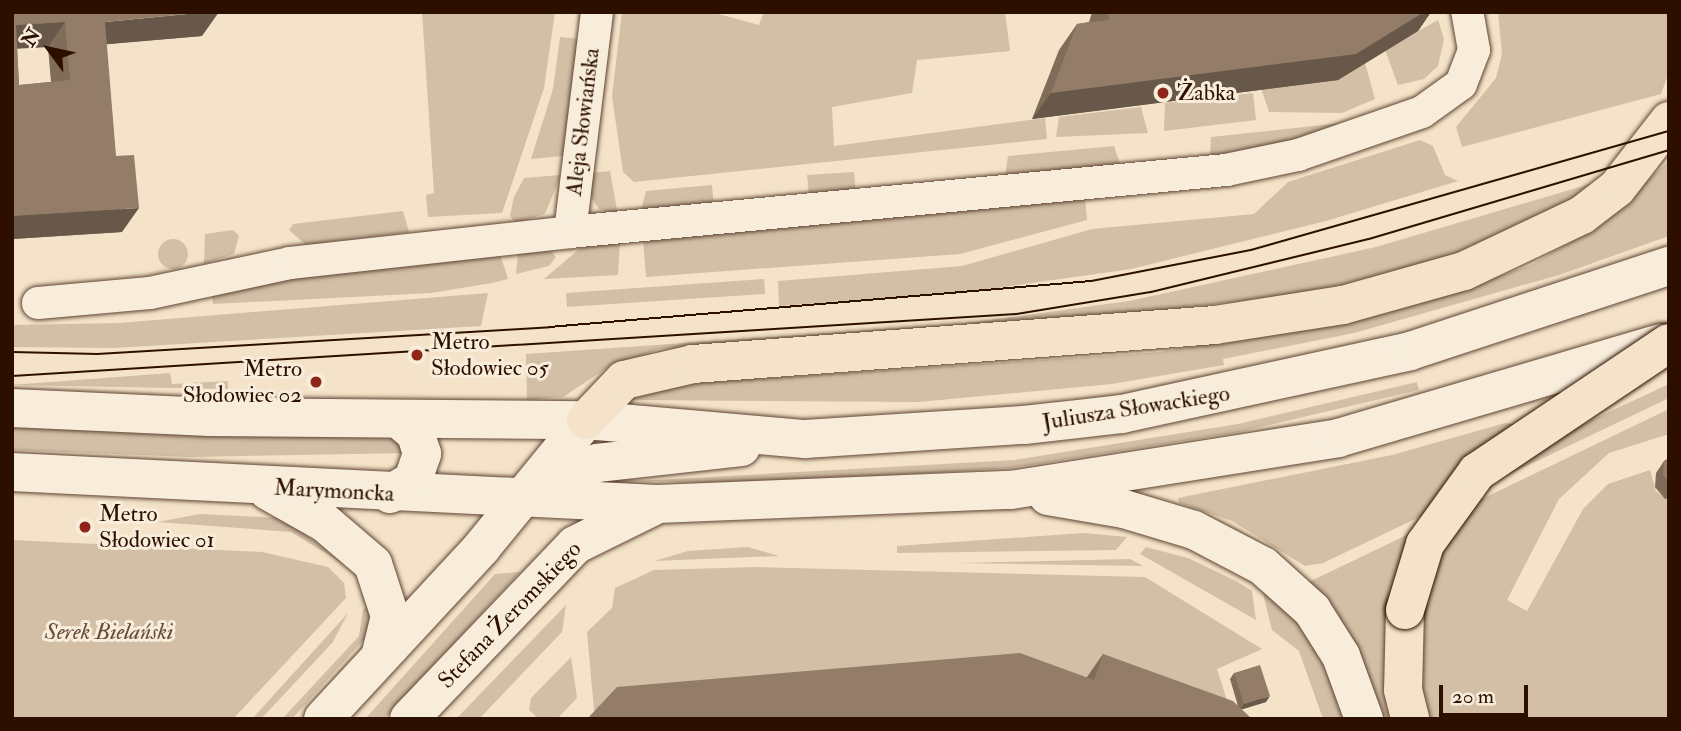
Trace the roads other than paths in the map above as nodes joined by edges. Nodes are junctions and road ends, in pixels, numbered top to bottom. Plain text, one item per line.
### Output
1 (597, 12) edge
2 (1467, 12) edge
3 (1669, 121) edge
4 (570, 232) junction
5 (1669, 266) edge
6 (38, 303) dead end
7 (1669, 342) edge
8 (12, 408) edge
9 (399, 419) junction
10 (586, 420) junction
11 (805, 439) junction
12 (12, 472) edge
13 (259, 486) junction
14 (1011, 490) junction
15 (390, 494) junction
16 (524, 498) junction
17 (657, 504) junction
18 (379, 659) junction
19 (323, 719) edge
20 (410, 719) edge
21 (1364, 719) edge
22 (1410, 719) edge

1 - 4 street, Aleja Słowiańska
2 - 4 street
3 - 10 highway
4 - 6 street
5 - 11 main road, Juliusza Słowackiego
7 - 14 main road
7 - 22 highway, bridge
8 - 9 main road
9 - 10 main road
9 - 15 main road
10 - 11 main road, Juliusza Słowackiego
10 - 16 main road
11 - 16 main road
12 - 13 main road, Marymoncka
13 - 15 main road, Marymoncka
13 - 18 main road
14 - 17 main road
14 - 21 main road
15 - 16 main road, Marymoncka
16 - 17 main road, Marymoncka
16 - 18 main road
17 - 20 main road, Stefana Żeromskiego
18 - 19 main road

